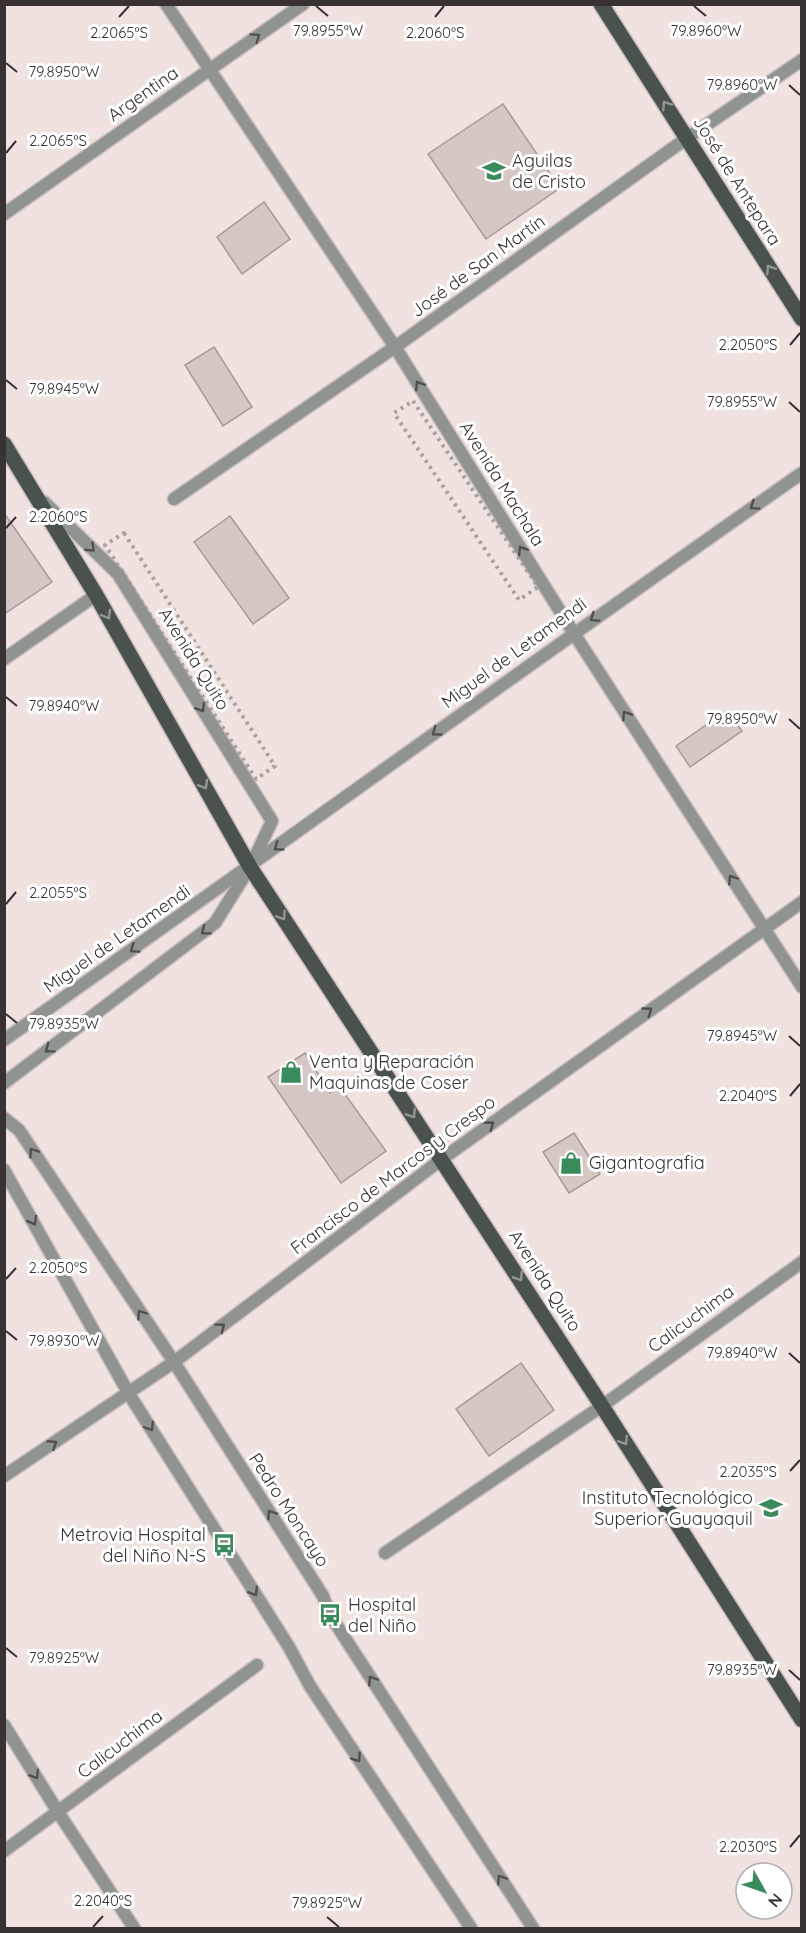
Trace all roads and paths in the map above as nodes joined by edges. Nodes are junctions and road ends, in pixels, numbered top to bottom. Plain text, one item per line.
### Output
1 (166, 4) edge
2 (303, 4) edge
3 (601, 4) edge
4 (801, 60) edge
5 (209, 70) junction
6 (687, 138) junction
7 (4, 214) edge
8 (801, 319) edge
9 (395, 347) junction
10 (4, 444) edge
11 (801, 472) edge
12 (34, 493) junction
13 (174, 500) dead end
14 (96, 595) junction
15 (573, 633) junction
16 (4, 659) edge
17 (250, 867) junction
18 (801, 902) edge
19 (764, 928) junction
20 (801, 987) edge
21 (4, 1040) edge
22 (4, 1083) edge
23 (4, 1118) edge
24 (442, 1159) junction
25 (4, 1170) edge
26 (801, 1262) edge
27 (174, 1362) junction
28 (129, 1394) junction
29 (602, 1406) junction
30 (4, 1476) edge
31 (385, 1553) dead end
32 (257, 1665) dead end
33 (801, 1720) edge
34 (4, 1725) edge
35 (58, 1812) junction
36 (4, 1851) edge
37 (134, 1929) edge
38 (471, 1929) edge
39 (533, 1929) edge

1 - 5 street, Avenida Machala
5 -> 2 street, Argentina
6 -> 3 main road, José de Antepara
4 - 6 street, José de San Martín
5 - 7 street, Argentina
5 - 9 street, Avenida Machala
8 -> 6 main road, José de Antepara
6 - 9 street, José de San Martín
9 - 13 street, José de San Martín
15 -> 9 street, Avenida Machala
10 - 12 main road, Avenida Quito
11 -> 15 street, Miguel de Letamendi
12 - 14 main road, Avenida Quito
12 -> 17 street, Avenida Quito
14 - 16 street
14 -> 17 main road, Avenida Quito
15 -> 17 street, Miguel de Letamendi
19 -> 15 street, Avenida Machala
17 -> 21 street, Miguel de Letamendi
17 -> 22 street, Miguel de Letamendi
17 -> 24 main road, Avenida Quito
18 - 19 street, Francisco de Marcos y Crespo
19 - 20 street, Avenida Machala
24 -> 19 street, Francisco de Marcos y Crespo
27 -> 23 street, Pedro Moncayo
27 -> 24 street, Francisco de Marcos y Crespo
24 -> 29 main road, Avenida Quito
25 -> 28 street
26 - 29 street, Calicuchima
27 - 28 street, Francisco de Marcos y Crespo
39 -> 27 street, Pedro Moncayo
30 -> 28 street, Francisco de Marcos y Crespo
28 -> 38 street
29 - 31 street, Calicuchima
29 -> 33 main road, Avenida Quito
32 - 35 street, Calicuchima
34 -> 35 street
35 - 36 street, Calicuchima
35 - 37 street

